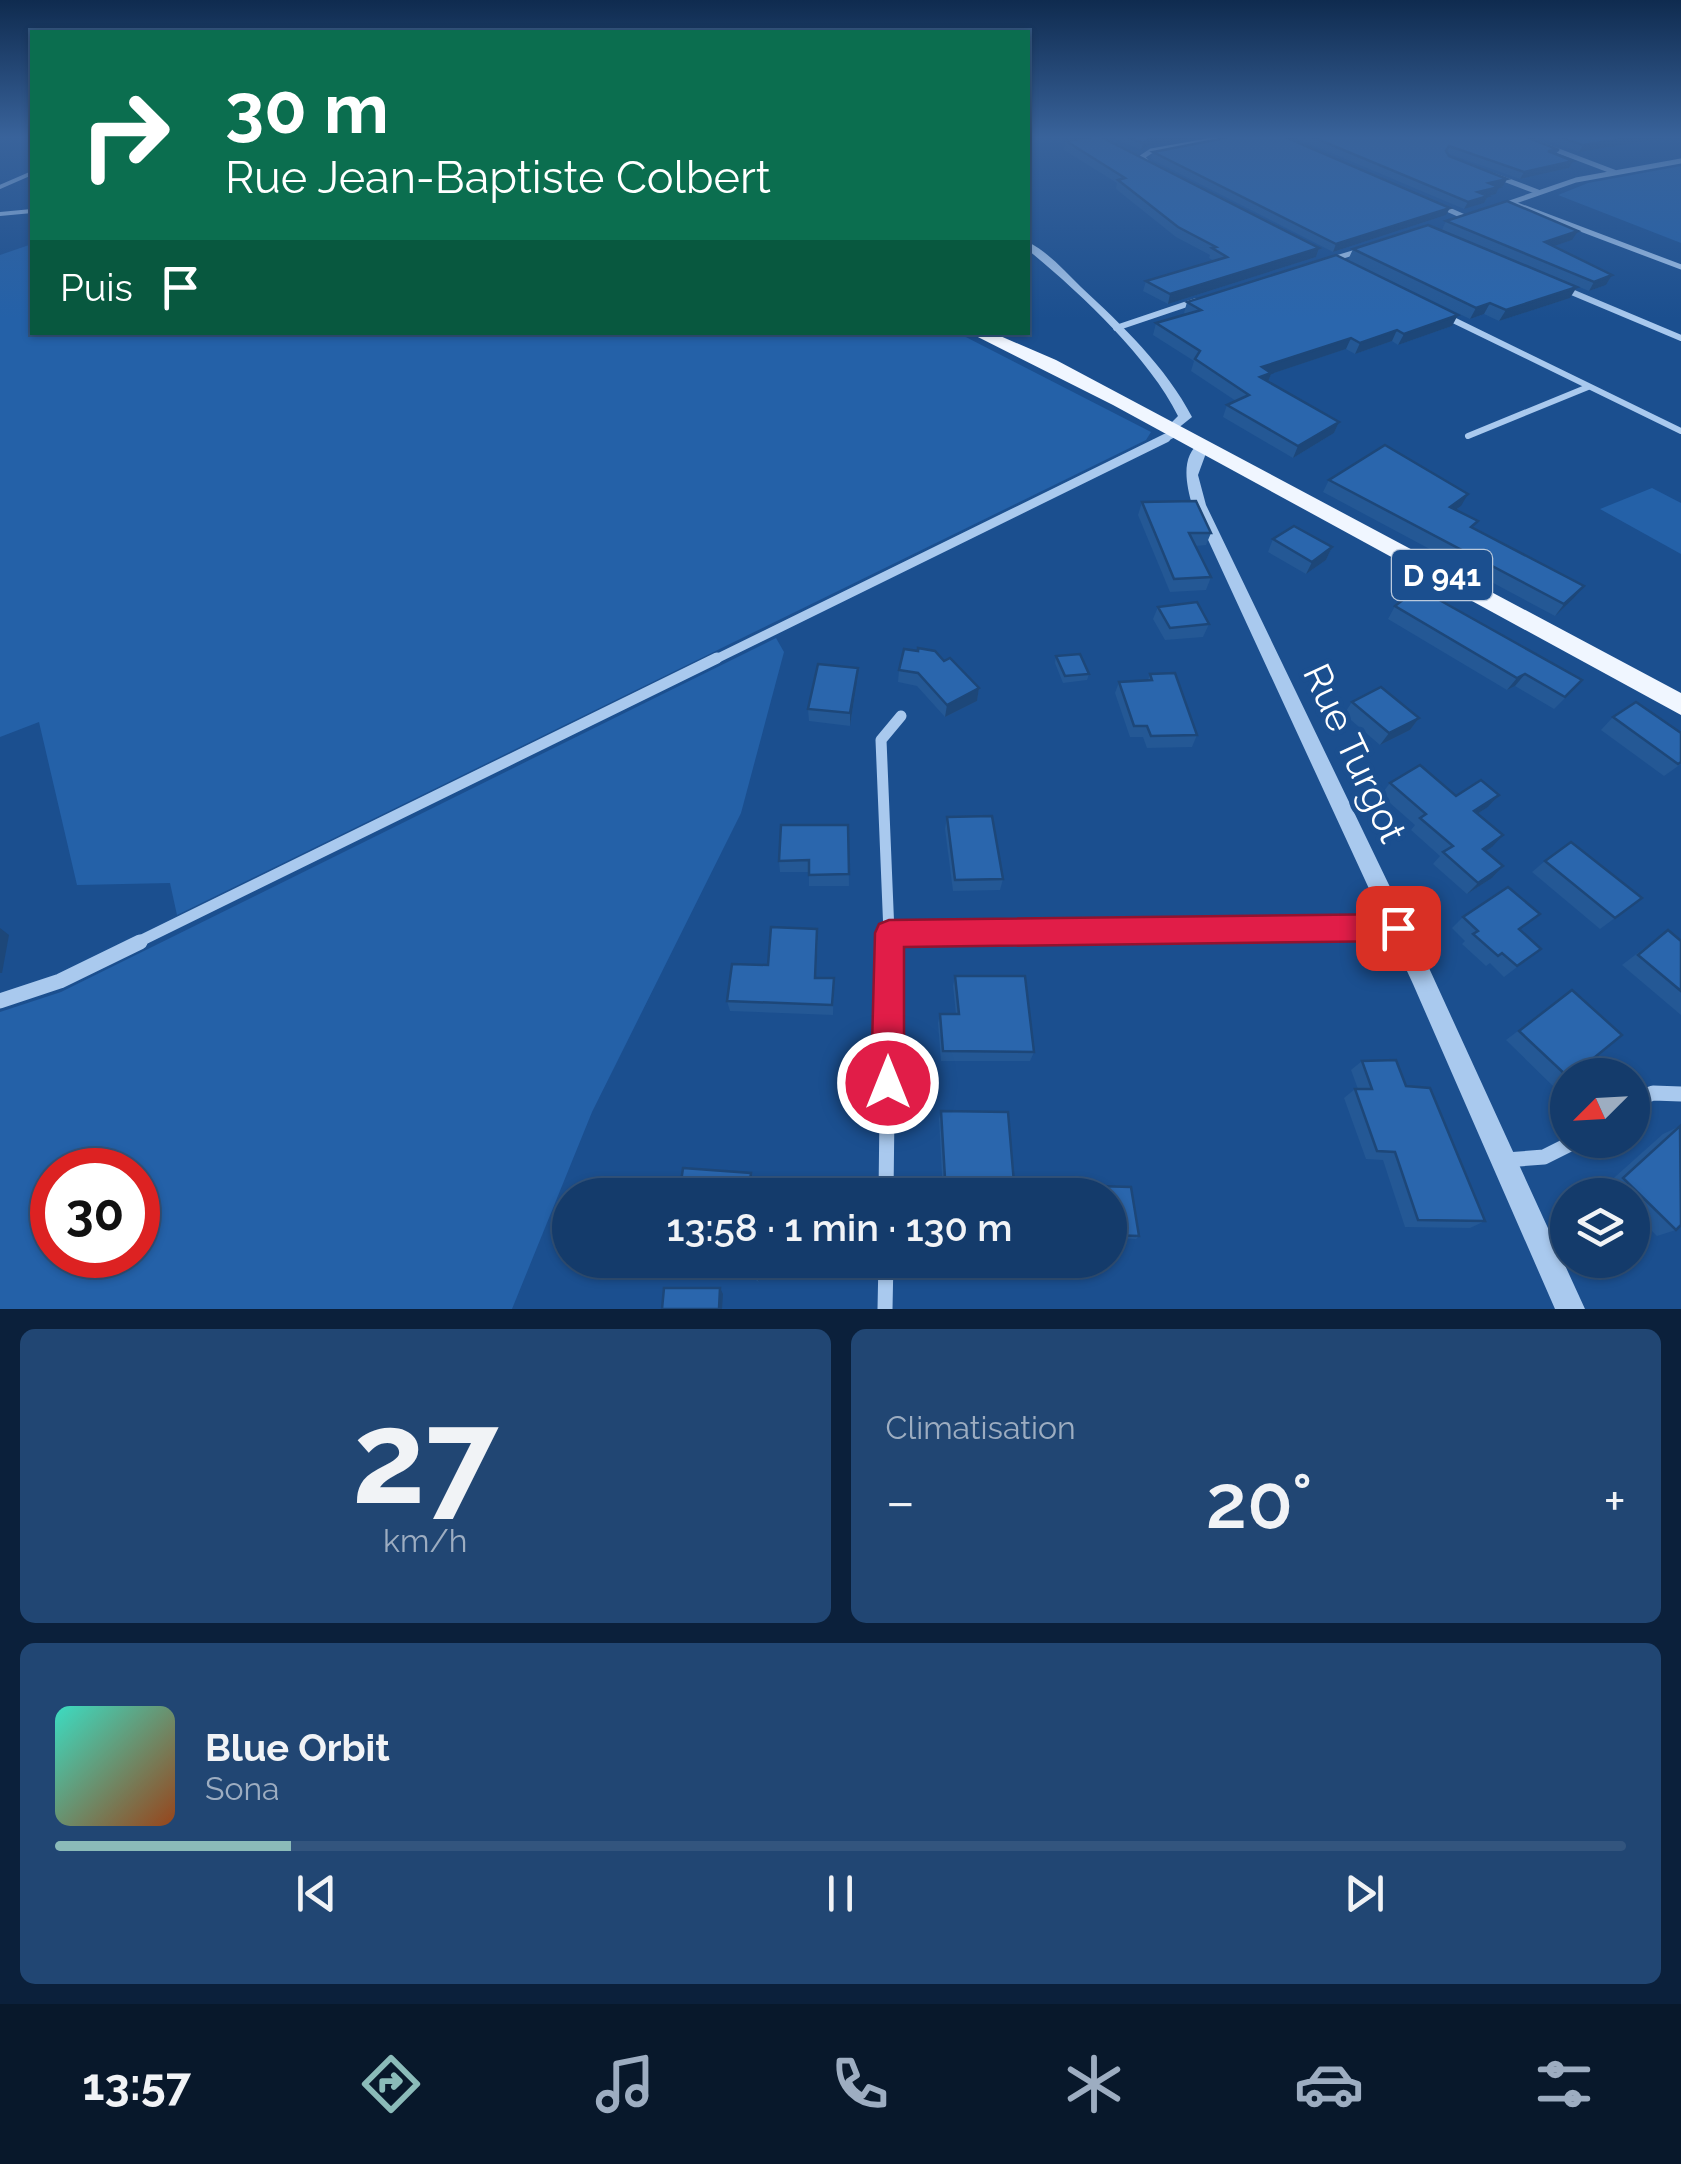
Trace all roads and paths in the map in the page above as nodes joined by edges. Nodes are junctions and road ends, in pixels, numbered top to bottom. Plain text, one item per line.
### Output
1 (1527, 197) edge
2 (1512, 202) junction
3 (1439, 205) edge
4 (30, 212) edge
5 (0, 216) edge
6 (1467, 218) junction
7 (1453, 222) edge
8 (1030, 246) edge
9 (1369, 248) edge
10 (1315, 251) edge
11 (1331, 259) junction
12 (1315, 264) edge
13 (1348, 268) edge
14 (1681, 268) edge
15 (1554, 284) edge
16 (1209, 296) edge
17 (1434, 310) edge
18 (1116, 328) junction
19 (983, 335) edge
20 (1681, 338) edge
21 (1588, 387) junction
22 (1175, 430) junction
23 (1681, 431) edge
24 (1468, 436) dead end
25 (1202, 445) junction
26 (1681, 706) edge
27 (902, 716) dead end
28 (1398, 928) junction
29 (889, 933) junction
30 (0, 1002) edge
31 (1650, 1094) edge
32 (1681, 1094) edge
33 (1550, 1158) edge
34 (1506, 1160) junction
35 (886, 1178) edge
36 (886, 1278) edge
37 (885, 1309) edge
38 (1570, 1309) edge

1 - 2 street
2 - 6 street
2 - 14 street
3 - 6 street
4 - 5 lane
6 - 7 street
8 - 18 street
9 - 11 street
10 - 11 street
11 - 12 street
11 - 13 street
15 - 20 street
16 - 18 street
17 - 21 street
18 - 22 street
19 - 22 main road, D 941
21 - 23 street
21 - 24 street
22 - 25 main road, D 941
22 - 30 street
25 - 26 main road, D 941
25 - 28 street, Rue Turgot
27 - 29 street
28 - 29 street
28 - 34 street, Rue Turgot
29 - 35 street
31 - 32 street
33 - 34 street
34 - 38 street, Rue Turgot
36 - 37 street

